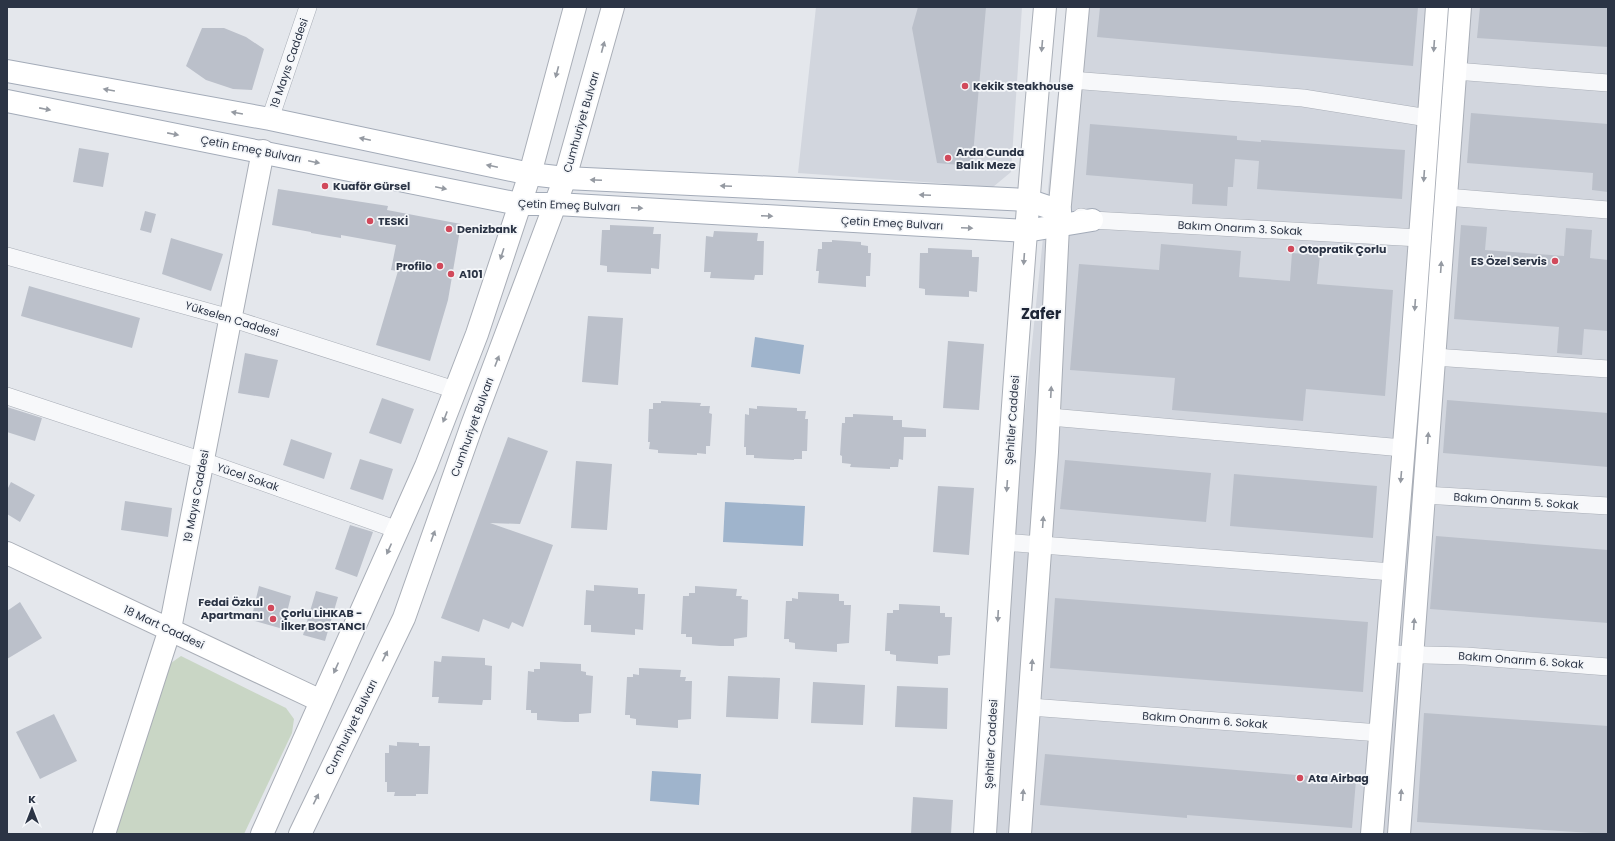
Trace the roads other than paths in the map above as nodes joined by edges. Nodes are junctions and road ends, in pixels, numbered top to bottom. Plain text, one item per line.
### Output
1 (308, 7) edge
2 (575, 7) edge
3 (613, 7) edge
4 (1045, 7) edge
5 (1078, 7) edge
6 (1437, 7) edge
7 (1460, 7) edge
8 (7, 71) edge
9 (1455, 71) junction
10 (1071, 80) junction
11 (1608, 83) edge
12 (7, 101) edge
13 (270, 118) junction
14 (1428, 118) junction
15 (263, 151) junction
16 (530, 174) junction
17 (565, 178) junction
18 (1446, 197) junction
19 (1027, 200) junction
20 (519, 204) junction
21 (556, 204) junction
22 (1608, 210) edge
23 (1059, 218) junction
24 (1092, 220) joint
25 (1026, 231) junction
26 (1420, 238) junction
27 (7, 256) edge
28 (230, 318) junction
29 (1434, 357) junction
30 (1608, 369) edge
31 (455, 390) junction
32 (7, 396) edge
33 (1050, 417) junction
34 (1403, 448) junction
35 (203, 461) junction
36 (1424, 495) junction
37 (1608, 506) edge
38 (398, 530) junction
39 (1003, 542) junction
40 (1041, 544) junction
41 (7, 553) edge
42 (1392, 572) junction
43 (170, 629) junction
44 (1386, 654) junction
45 (1412, 655) junction
46 (1608, 666) edge
47 (321, 701) junction
48 (1030, 707) junction
49 (1380, 733) junction
50 (104, 834) edge
51 (262, 834) edge
52 (300, 834) edge
53 (985, 834) edge
54 (1020, 834) edge
55 (1372, 834) edge
56 (1398, 834) edge

1 - 13 street, 19 Mayıs Caddesi
2 -> 16 street
17 -> 3 street, Cumhuriyet Bulvarı
4 -> 19 street, Şehitler Caddesi
5 - 10 street
6 -> 14 street
7 - 9 street
13 -> 8 street
9 - 11 street
9 - 18 street
10 - 14 street
10 - 23 street
12 -> 15 street, Çetin Emeç Bulvarı
16 -> 13 street
14 -> 26 street
15 -> 20 street, Çetin Emeç Bulvarı
15 - 28 street, 19 Mayıs Caddesi
16 - 17 street
16 - 20 street
19 -> 17 street
17 - 21 street, Cumhuriyet Bulvarı
18 - 22 street
29 -> 18 street
19 - 23 street
19 - 25 street, Şehitler Caddesi
20 - 21 street, Çetin Emeç Bulvarı
20 -> 31 street
21 -> 25 street, Çetin Emeç Bulvarı
52 -> 21 street, Cumhuriyet Bulvarı
23 - 24 street, Çetin Emeç Bulvarı
23 - 25 street, Çetin Emeç Bulvarı
33 -> 23 street
24 - 26 street, Bakım Onarım 3. Sokak
25 -> 39 street, Şehitler Caddesi
26 -> 34 street
27 - 28 street, Yükselen Caddesi
28 - 31 street, Yükselen Caddesi
28 - 35 street, 19 Mayıs Caddesi
29 - 30 street
36 -> 29 street
31 -> 38 street
32 - 35 street, Yücel Sokak
33 - 34 street
40 -> 33 street
34 -> 42 street
35 - 38 street, Yücel Sokak
35 - 43 street, 19 Mayıs Caddesi
36 - 37 street, Bakım Onarım 5. Sokak
45 -> 36 street
38 -> 47 street
39 - 40 street
39 -> 53 street, Şehitler Caddesi
40 - 42 street
48 -> 40 street
41 - 43 street, 18 Mart Caddesi
42 - 44 street
43 - 47 street, 18 Mart Caddesi
43 - 50 street, 19 Mayıs Caddesi
44 - 45 street, Bakım Onarım 6. Sokak
44 - 49 street
45 - 46 street, Bakım Onarım 6. Sokak
56 -> 45 street
47 - 51 street
48 - 49 street, Bakım Onarım 6. Sokak
54 -> 48 street
49 - 55 street

